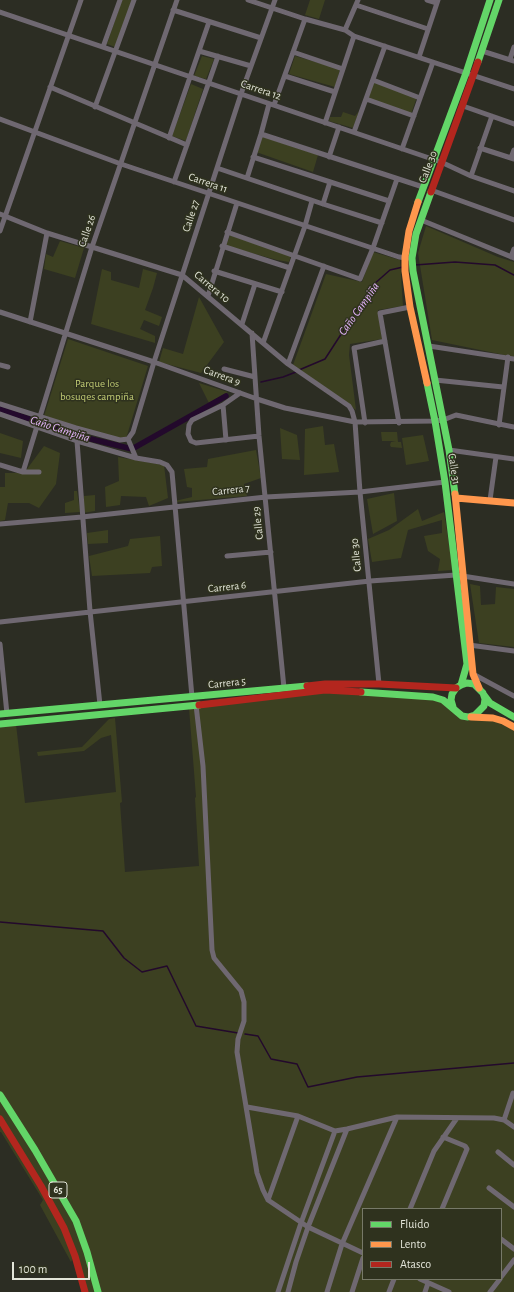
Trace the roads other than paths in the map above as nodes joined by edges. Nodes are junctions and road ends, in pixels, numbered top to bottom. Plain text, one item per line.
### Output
1 (80, 0) edge
2 (120, 0) edge
3 (134, 0) edge
4 (177, 0) edge
5 (248, 0) edge
6 (275, 0) edge
7 (427, 0) edge
8 (490, 0) edge
9 (499, 0) edge
10 (438, 2) edge
11 (357, 3) edge
12 (272, 8) junction
13 (173, 10) junction
14 (0, 12) edge
15 (305, 19) junction
16 (208, 22) junction
17 (428, 29) junction
18 (345, 30) junction
19 (68, 36) junction
20 (354, 36) junction
21 (261, 38) junction
22 (385, 46) junction
23 (104, 47) junction
24 (514, 48) edge
25 (199, 50) junction
26 (482, 51) junction
27 (116, 52) junction
28 (294, 52) junction
29 (218, 56) junction
30 (419, 57) junction
31 (512, 60) edge
32 (433, 62) junction
33 (154, 64) junction
34 (251, 66) junction
35 (342, 69) junction
36 (466, 73) junction
37 (285, 76) junction
38 (474, 76) junction
39 (190, 77) junction
40 (373, 80) junction
41 (208, 83) junction
42 (50, 87) junction
43 (514, 89) edge
44 (335, 92) junction
45 (241, 94) junction
46 (420, 98) junction
47 (366, 99) junction
48 (272, 105) junction
49 (463, 106) junction
50 (95, 107) junction
51 (414, 116) junction
52 (492, 116) junction
53 (0, 119) edge
54 (325, 122) junction
55 (134, 124) junction
56 (514, 124) edge
57 (339, 127) junction
58 (34, 132) junction
59 (354, 132) junction
60 (261, 134) junction
61 (169, 138) junction
62 (187, 145) junction
63 (480, 148) junction
64 (402, 149) junction
65 (514, 150) edge
66 (329, 156) junction
67 (254, 157) junction
68 (432, 159) junction
69 (513, 159) edge
70 (442, 162) junction
71 (121, 164) junction
72 (217, 168) junction
73 (471, 176) junction
74 (247, 178) junction
75 (397, 179) junction
76 (174, 182) junction
77 (330, 182) junction
78 (423, 187) junction
79 (431, 190) junction
80 (514, 191) edge
81 (209, 194) junction
82 (312, 200) junction
83 (389, 201) junction
84 (237, 203) junction
85 (323, 204) junction
86 (2, 215) edge
87 (420, 220) junction
88 (514, 220) edge
89 (382, 223) junction
90 (305, 226) junction
91 (0, 231) edge
92 (227, 232) junction
93 (47, 233) junction
94 (222, 246) junction
95 (92, 247) junction
96 (373, 248) junction
97 (514, 249) edge
98 (295, 256) junction
99 (513, 257) edge
100 (408, 258) junction
101 (324, 266) junction
102 (290, 268) junction
103 (214, 271) junction
104 (409, 271) junction
105 (182, 275) junction
106 (255, 284) junction
107 (282, 292) junction
108 (208, 296) junction
109 (410, 307) junction
110 (0, 312) edge
111 (30, 322) junction
112 (242, 324) junction
113 (65, 333) junction
114 (252, 333) junction
115 (385, 341) junction
116 (263, 343) junction
117 (429, 346) junction
118 (508, 357) junction
119 (514, 359) edge
120 (154, 362) junction
121 (288, 364) junction
122 (0, 365) edge
123 (8, 367) dead end
124 (224, 369) dead end
125 (255, 377) junction
126 (435, 380) junction
127 (503, 387) junction
128 (240, 393) junction
129 (257, 399) junction
130 (0, 404) edge
131 (223, 405) junction
132 (0, 414) edge
133 (39, 417) junction
134 (443, 420) junction
135 (435, 421) junction
136 (355, 422) junction
137 (365, 423) junction
138 (399, 423) junction
139 (36, 425) junction
140 (499, 425) junction
141 (514, 427) edge
142 (76, 435) junction
143 (259, 436) junction
144 (128, 439) junction
145 (226, 440) junction
146 (449, 450) junction
147 (496, 457) junction
148 (136, 458) junction
149 (514, 459) edge
150 (0, 465) edge
151 (23, 472) junction
152 (39, 472) dead end
153 (445, 482) junction
154 (360, 492) junction
155 (266, 498) junction
156 (456, 498) junction
157 (490, 500) junction
158 (514, 503) edge
159 (174, 506) junction
160 (82, 517) junction
161 (0, 524) edge
162 (271, 552) junction
163 (227, 556) dead end
164 (460, 576) junction
165 (370, 581) junction
166 (514, 584) edge
167 (275, 592) junction
168 (183, 601) junction
169 (90, 611) junction
170 (0, 622) edge
171 (0, 644) edge
172 (467, 645) junction
173 (514, 651) edge
174 (473, 674) junction
175 (380, 684) junction
176 (2, 685) edge
177 (458, 686) junction
178 (284, 688) junction
179 (481, 690) junction
180 (514, 696) edge
181 (192, 697) junction
182 (100, 705) junction
183 (196, 705) junction
184 (453, 707) junction
185 (3, 714) edge
186 (468, 717) junction
187 (514, 717) edge
188 (0, 724) edge
189 (514, 727) edge
190 (514, 1092) edge
191 (0, 1095) edge
192 (247, 1107) junction
193 (298, 1116) junction
194 (397, 1118) junction
195 (457, 1118) junction
196 (0, 1119) edge
197 (504, 1120) junction
198 (514, 1127) edge
199 (347, 1129) junction
200 (335, 1131) junction
201 (443, 1138) junction
202 (498, 1152) dead end
203 (514, 1165) edge
204 (489, 1188) dead end
205 (268, 1200) junction
206 (514, 1207) edge
207 (410, 1208) edge
208 (442, 1208) edge
209 (301, 1223) junction
210 (308, 1227) junction
211 (502, 1240) edge
212 (342, 1244) junction
213 (514, 1249) edge
214 (362, 1253) edge
215 (514, 1260) edge
216 (362, 1261) edge
217 (502, 1276) edge
218 (394, 1280) edge
219 (422, 1280) edge
220 (499, 1280) edge
221 (428, 1283) junction
222 (84, 1292) edge
223 (98, 1292) edge
224 (278, 1292) edge
225 (288, 1292) edge
226 (327, 1292) edge
227 (352, 1292) edge
228 (389, 1292) edge
229 (425, 1292) edge
230 (449, 1292) edge
231 (490, 1292) edge

1 - 19 street
2 - 23 street
3 - 27 street
4 - 13 street, Calle 26
5 - 12 street
6 - 12 street, Calle 27
7 - 10 street
8 - 36 main road, Calle 30
9 - 26 main road, Calle 30
10 - 17 street
11 - 17 street
11 - 18 street
12 - 15 street
12 - 21 street, Calle 27
13 - 16 street
13 - 33 street, Calle 26
14 - 19 street, Carrera 12
15 - 18 street
15 - 28 street
16 - 21 street
16 - 25 street
17 - 30 street
18 - 20 street
19 - 23 street, Carrera 12
19 - 42 street
20 - 22 street
20 - 35 street
21 - 34 street, Calle 27
22 - 30 street
22 - 40 street
23 - 27 street, Carrera 12
24 - 31 street
25 - 29 street
25 - 39 street
26 - 31 street
26 - 38 main road, Calle 30
27 - 33 street, Carrera 12
27 - 50 street
28 - 35 street
28 - 37 street
29 - 34 street
29 - 41 street
30 - 32 street
32 - 36 street
32 - 46 street
33 - 39 street, Carrera 12
33 - 55 street, Calle 26
34 - 45 street, Calle 27
35 - 44 street
36 - 38 street
36 - 68 main road, Calle 30
37 - 44 street
37 - 48 street
38 - 43 street
38 - 49 main road, Calle 30
39 - 41 street, Carrera 12
39 - 61 street
40 - 46 street
40 - 47 street
41 - 45 street, Carrera 12
41 - 62 street
42 - 50 street
42 - 58 street
44 - 54 street
45 - 48 street, Carrera 12
45 - 72 street, Calle 27
46 - 51 street
47 - 51 street
47 - 59 street
48 - 54 street, Carrera 12
48 - 60 street
49 - 52 street
49 - 70 main road, Calle 30
50 - 55 street
51 - 64 street
52 - 56 street
52 - 63 street
53 - 58 street, Carrera 11
54 - 57 street, Carrera 12
55 - 61 street
55 - 71 street, Calle 26
57 - 59 street, Carrera 12
57 - 66 street
58 - 71 street, Carrera 11
58 - 86 street
59 - 64 street, Carrera 12
60 - 66 street
60 - 67 street
61 - 62 street
62 - 76 street
63 - 69 street
63 - 73 street
64 - 68 street, Carrera 12
65 - 69 street
66 - 75 street
67 - 74 street
67 - 77 street
68 - 70 street, Carrera 12
68 - 78 main road, Calle 30
70 - 73 street, Carrera 12
70 - 79 main road, Calle 30
71 - 76 street, Carrera 11
71 - 95 street, Calle 26
72 - 74 street
72 - 81 street, Calle 27
73 - 80 street, Carrera 12
74 - 82 street
75 - 78 street
75 - 83 street
76 - 81 street, Carrera 11
77 - 83 street
77 - 85 street
78 - 100 main road, Calle 30
79 - 87 main road, Calle 30
79 - 88 street
81 - 84 street, Carrera 11
81 - 105 street, Calle 27
82 - 85 street
82 - 90 street
83 - 89 street
84 - 90 street, Carrera 11
84 - 92 street
85 - 89 street
86 - 91 street
86 - 93 street, Carrera 10
87 - 99 street
87 - 100 main road, Calle 30
89 - 96 street
90 - 96 street, Carrera 11
90 - 98 street
92 - 94 street
92 - 98 street
93 - 95 street, Carrera 10
93 - 111 street
94 - 102 street
94 - 103 street
95 - 105 street, Carrera 10
95 - 113 street, Calle 26
96 - 100 street, Carrera 11
96 - 101 street
97 - 99 street
98 - 101 street
98 - 102 street
100 - 104 main road, Calle 30
101 - 121 street
102 - 107 street
103 - 106 street
103 - 108 street
104 - 109 main road, Calle 31
104 - 117 main road, Calle 30
105 - 108 street, Carrera 10
105 - 120 street, Calle 27
106 - 107 street
106 - 112 street
107 - 116 street
108 - 112 street, Carrera 10
109 - 115 street
109 - 135 main road, Calle 31
110 - 111 street, Carrera 9
111 - 113 street, Carrera 9
112 - 114 street, Carrera 10
113 - 120 street, Carrera 9
113 - 133 street, Calle 26
114 - 116 street, Carrera 10
114 - 125 street, Calle 29
115 - 137 street
115 - 138 street
116 - 121 street, Carrera 10
117 - 118 street
117 - 126 main road, Calle 31
118 - 119 street
118 - 127 street
120 - 128 street, Carrera 9
120 - 144 street, Calle 27
121 - 136 street, Carrera 10
122 - 123 street
124 - 125 street
125 - 129 street, Calle 29
126 - 127 street
126 - 134 main road, Calle 31
127 - 140 street
128 - 129 street, Carrera 9
128 - 131 street
129 - 136 street, Carrera 9
129 - 143 street, Calle 29
130 - 133 street
131 - 145 street
131 - 145 street
132 - 139 street
133 - 139 street, Calle 26
133 - 142 street
134 - 135 street, Carrera 9
134 - 140 street, Carrera 9
134 - 146 main road, Calle 31
135 - 138 street, Carrera 9
135 - 153 main road, Calle 31
136 - 137 street, Carrera 9
136 - 154 street, Calle 30
137 - 138 street, Carrera 9
139 - 142 street
139 - 151 street, Calle 26
140 - 141 street, Carrera 9
142 - 144 street
142 - 148 street
142 - 160 street
143 - 145 street
143 - 155 street, Calle 29
144 - 148 street
146 - 147 street
146 - 156 main road, Calle 31
147 - 149 street
147 - 157 street
148 - 159 street
150 - 151 street
151 - 152 street
153 - 154 street, Carrera 7
153 - 156 main road
153 - 164 main road, Calle 31
154 - 155 street, Carrera 7
154 - 165 street, Calle 30
155 - 159 street, Carrera 7
155 - 162 street, Calle 29
156 - 157 main road
156 - 164 main road, Calle 31
157 - 158 main road
159 - 160 street, Carrera 7
159 - 168 street
160 - 161 street, Carrera 7
160 - 169 street
162 - 163 street
162 - 167 street, Calle 29
164 - 165 street, Carrera 6
164 - 166 street, Carrera 6
164 - 172 main road, Calle 31
165 - 167 street, Carrera 6
165 - 175 street, Calle 30
167 - 168 street, Carrera 6
167 - 178 street, Calle 29
168 - 169 street, Carrera 6
168 - 181 street
169 - 170 street, Carrera 6
169 - 182 street
171 - 176 street
172 - 173 street
172 - 174 main road, Calle 31
172 - 177 main road, Calle 31
174 - 179 main road, Calle 31
174 - 180 street
175 - 177 main road, Carrera 5
175 - 178 main road, Carrera 5
176 - 185 street
177 - 179 main road
177 - 184 main road
178 - 181 main road, Carrera 5
179 - 186 main road
179 - 187 main road
181 - 182 main road, Carrera 5
182 - 185 main road, Carrera 5
183 - 184 main road, Carrera 5
183 - 188 main road, Carrera 5
183 - 192 street
184 - 186 main road
186 - 189 main road
190 - 197 street
191 - 223 main road, 65
192 - 193 street
192 - 205 street
193 - 200 street
193 - 205 street
194 - 195 street
194 - 199 street
194 - 212 street
195 - 197 street
195 - 201 street
196 - 222 main road, 65
197 - 198 street
199 - 200 street
199 - 210 street
200 - 209 street
201 - 207 street
201 - 208 street
202 - 203 street
204 - 206 street
205 - 209 street
209 - 210 street
209 - 224 street
210 - 212 street
210 - 225 street
211 - 213 street
212 - 214 street
212 - 226 street
215 - 217 street
216 - 227 street
218 - 228 street
219 - 221 street
220 - 231 street
221 - 229 street
221 - 230 street

